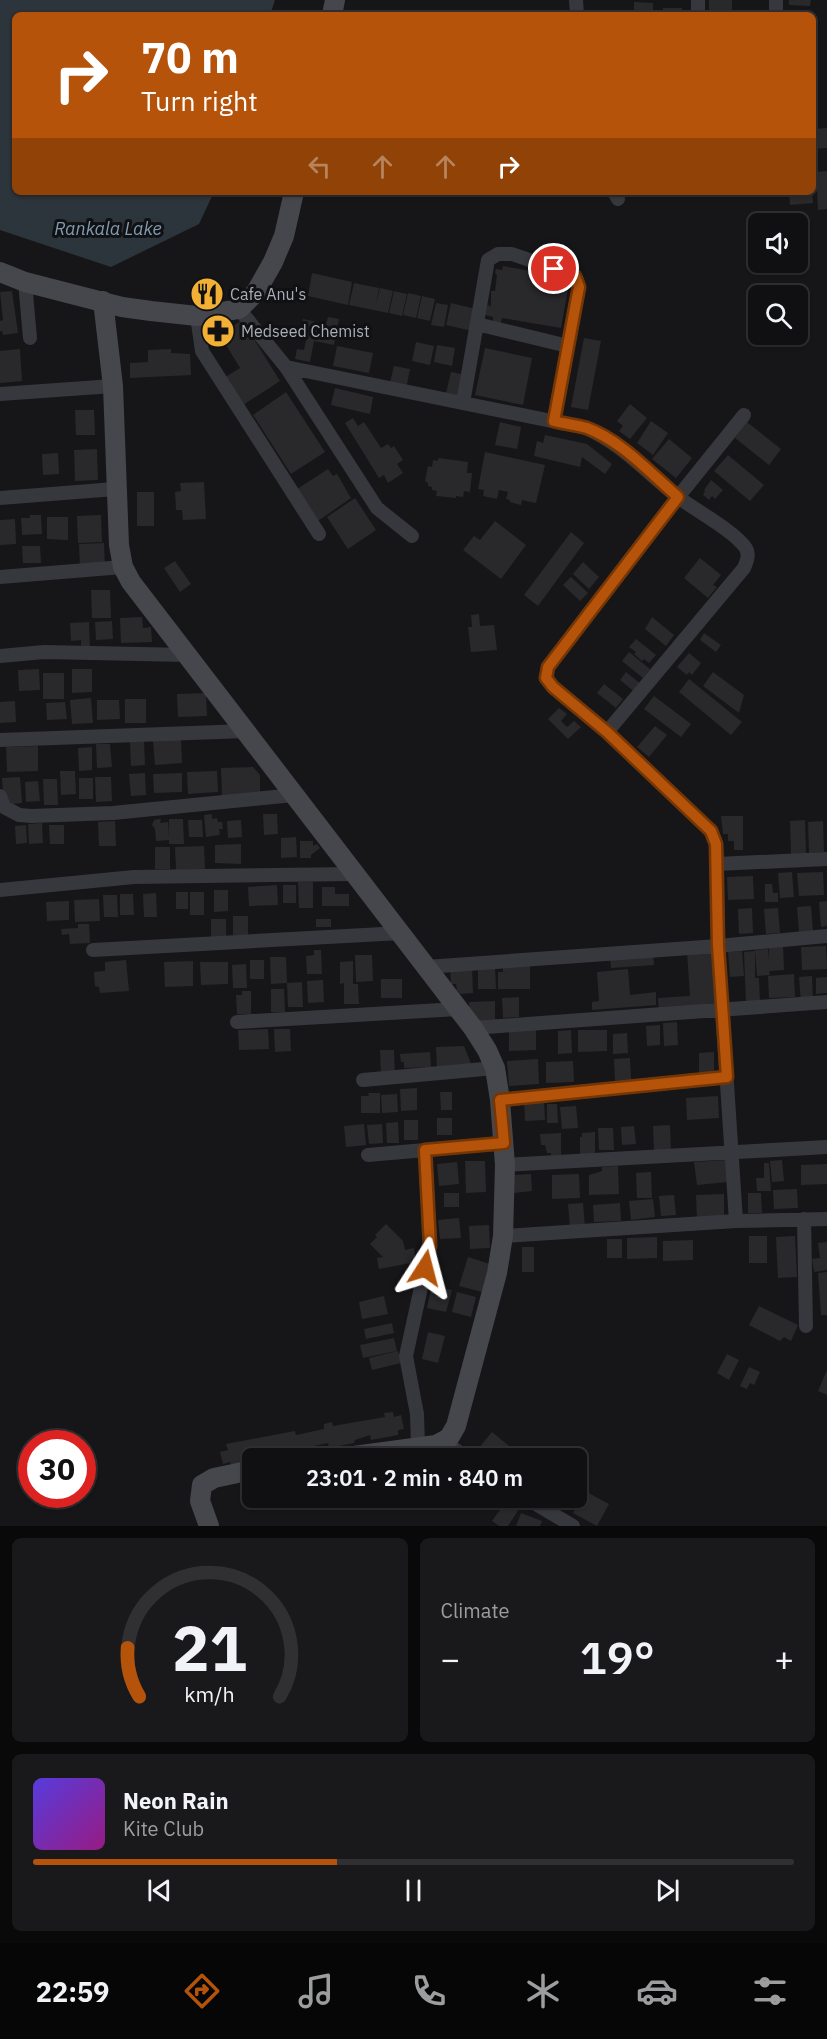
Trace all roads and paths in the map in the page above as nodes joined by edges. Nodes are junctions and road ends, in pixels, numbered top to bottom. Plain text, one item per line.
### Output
1 (293, 195) edge
2 (0, 272) edge
3 (25, 282) junction
4 (103, 302) junction
5 (239, 309) junction
6 (197, 316) junction
7 (477, 324) junction
8 (30, 338) dead end
9 (568, 346) junction
10 (286, 367) junction
11 (113, 386) junction
12 (0, 394) edge
13 (463, 403) junction
14 (744, 415) dead end
15 (554, 421) junction
16 (115, 489) junction
17 (678, 497) junction
18 (0, 498) edge
19 (319, 534) dead end
20 (412, 537) dead end
21 (123, 567) junction
22 (0, 577) edge
23 (188, 655) junction
24 (0, 656) edge
25 (246, 731) junction
26 (607, 732) junction
27 (0, 740) edge
28 (294, 795) junction
29 (0, 796) edge
30 (827, 859) edge
31 (717, 864) junction
32 (355, 874) junction
33 (0, 891) edge
34 (401, 933) junction
35 (827, 936) edge
36 (718, 946) junction
37 (93, 950) dead end
38 (426, 967) junction
39 (827, 1002) edge
40 (458, 1009) junction
41 (722, 1011) junction
42 (237, 1022) dead end
43 (473, 1028) junction
44 (495, 1068) junction
45 (727, 1077) junction
46 (363, 1080) dead end
47 (500, 1100) junction
48 (504, 1143) junction
49 (827, 1147) edge
50 (425, 1150) junction
51 (732, 1151) junction
52 (368, 1155) dead end
53 (505, 1165) junction
54 (804, 1219) junction
55 (827, 1219) edge
56 (736, 1221) junction
57 (503, 1236) junction
58 (806, 1326) dead end
59 (443, 1441) junction
60 (418, 1447) junction
61 (411, 1448) edge
62 (453, 1448) edge
63 (242, 1472) edge
64 (536, 1508) edge
65 (550, 1520) edge
66 (209, 1526) edge
67 (573, 1526) edge

1 - 5 street
2 - 3 street
3 - 4 street
3 - 8 street
4 - 6 street
4 - 11 street
5 - 6 street
5 - 10 street
6 - 19 street
7 - 9 street
7 - 9 street
7 - 13 street
9 - 15 street
10 - 13 street
10 - 20 street
11 - 12 street
11 - 16 street
13 - 15 street
14 - 17 street
15 - 17 street
16 - 18 street
16 - 21 street
17 - 26 street
17 - 26 street
21 - 22 street
21 - 23 street
23 - 24 street
23 - 25 street
25 - 27 street
25 - 28 street
26 - 31 street
28 - 29 street
28 - 32 street
30 - 31 street
31 - 36 street
32 - 33 street
32 - 34 street
34 - 37 street
34 - 38 street
35 - 36 street
36 - 38 street
36 - 41 street
38 - 40 street
39 - 41 street
40 - 42 street
40 - 43 street
41 - 43 street
41 - 45 street
43 - 44 street
44 - 46 street
44 - 47 street
45 - 47 street
45 - 51 street
47 - 48 street
48 - 50 street
48 - 53 street
49 - 51 street
50 - 52 street
50 - 60 street
51 - 53 street
51 - 56 street
53 - 57 street
54 - 55 street
54 - 56 street
54 - 58 street
56 - 57 street
57 - 59 street
59 - 60 street
59 - 62 street
60 - 61 street
63 - 66 street
64 - 65 street
65 - 67 street

